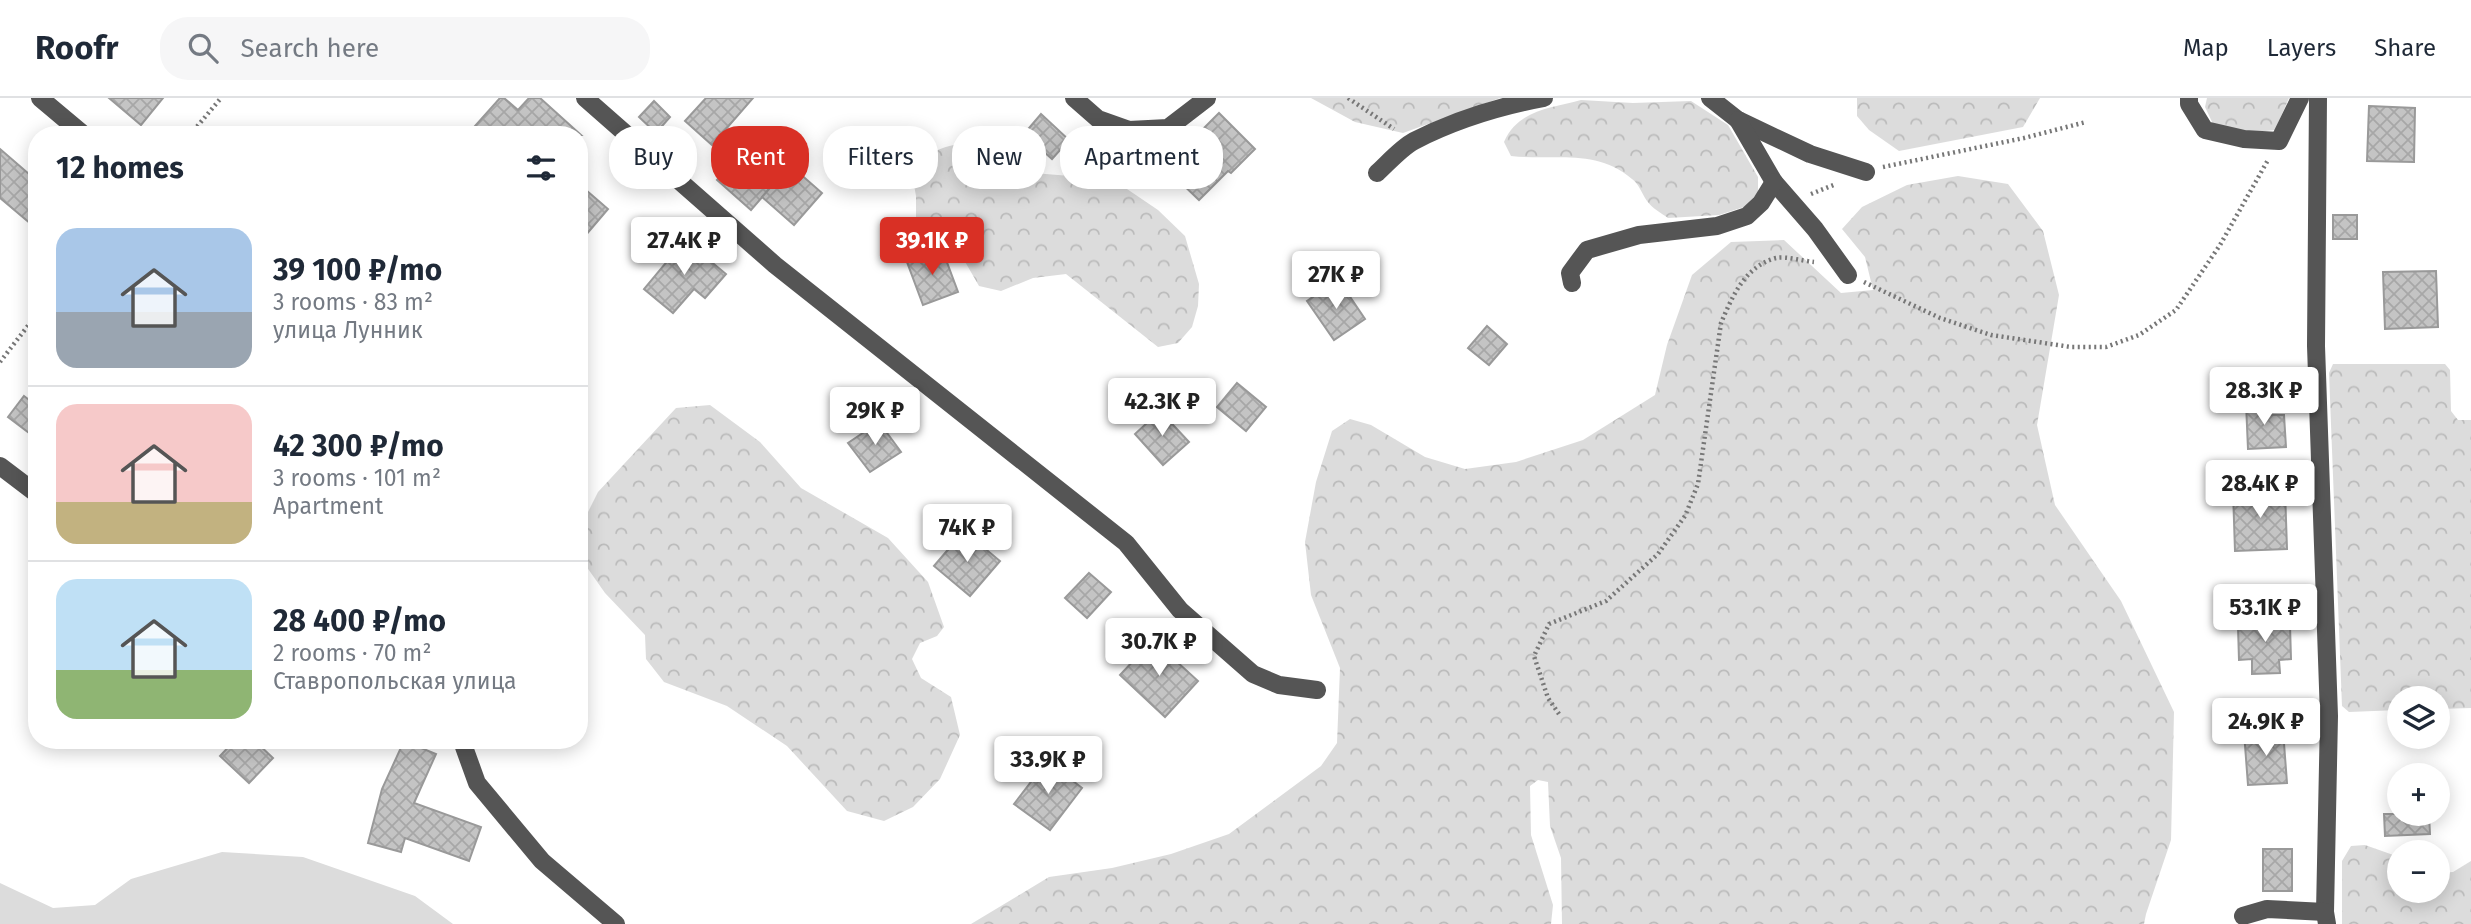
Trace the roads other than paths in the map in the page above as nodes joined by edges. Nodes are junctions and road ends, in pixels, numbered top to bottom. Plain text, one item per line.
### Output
1 (40, 98) edge
2 (585, 98) edge
3 (1073, 98) edge
4 (1207, 98) edge
5 (1544, 98) edge
6 (1710, 98) edge
7 (2189, 98) edge
8 (2300, 98) edge
9 (2318, 98) edge
10 (1738, 120) junction
11 (73, 126) edge
12 (1866, 172) road end
13 (1377, 173) dead end
14 (1774, 182) junction
15 (1848, 275) road end
16 (1572, 283) dead end
17 (0, 466) edge
18 (28, 487) edge
19 (1317, 691) dead end
20 (465, 749) edge
21 (2243, 916) dead end
22 (2326, 918) edge
23 (616, 924) edge

1 - 11 street
2 - 19 street
3 - 4 street
5 - 13 street
6 - 10 street
7 - 8 street
9 - 22 street
10 - 12 street
10 - 14 street
14 - 15 street
14 - 16 street
17 - 18 street
20 - 23 street
21 - 22 street

